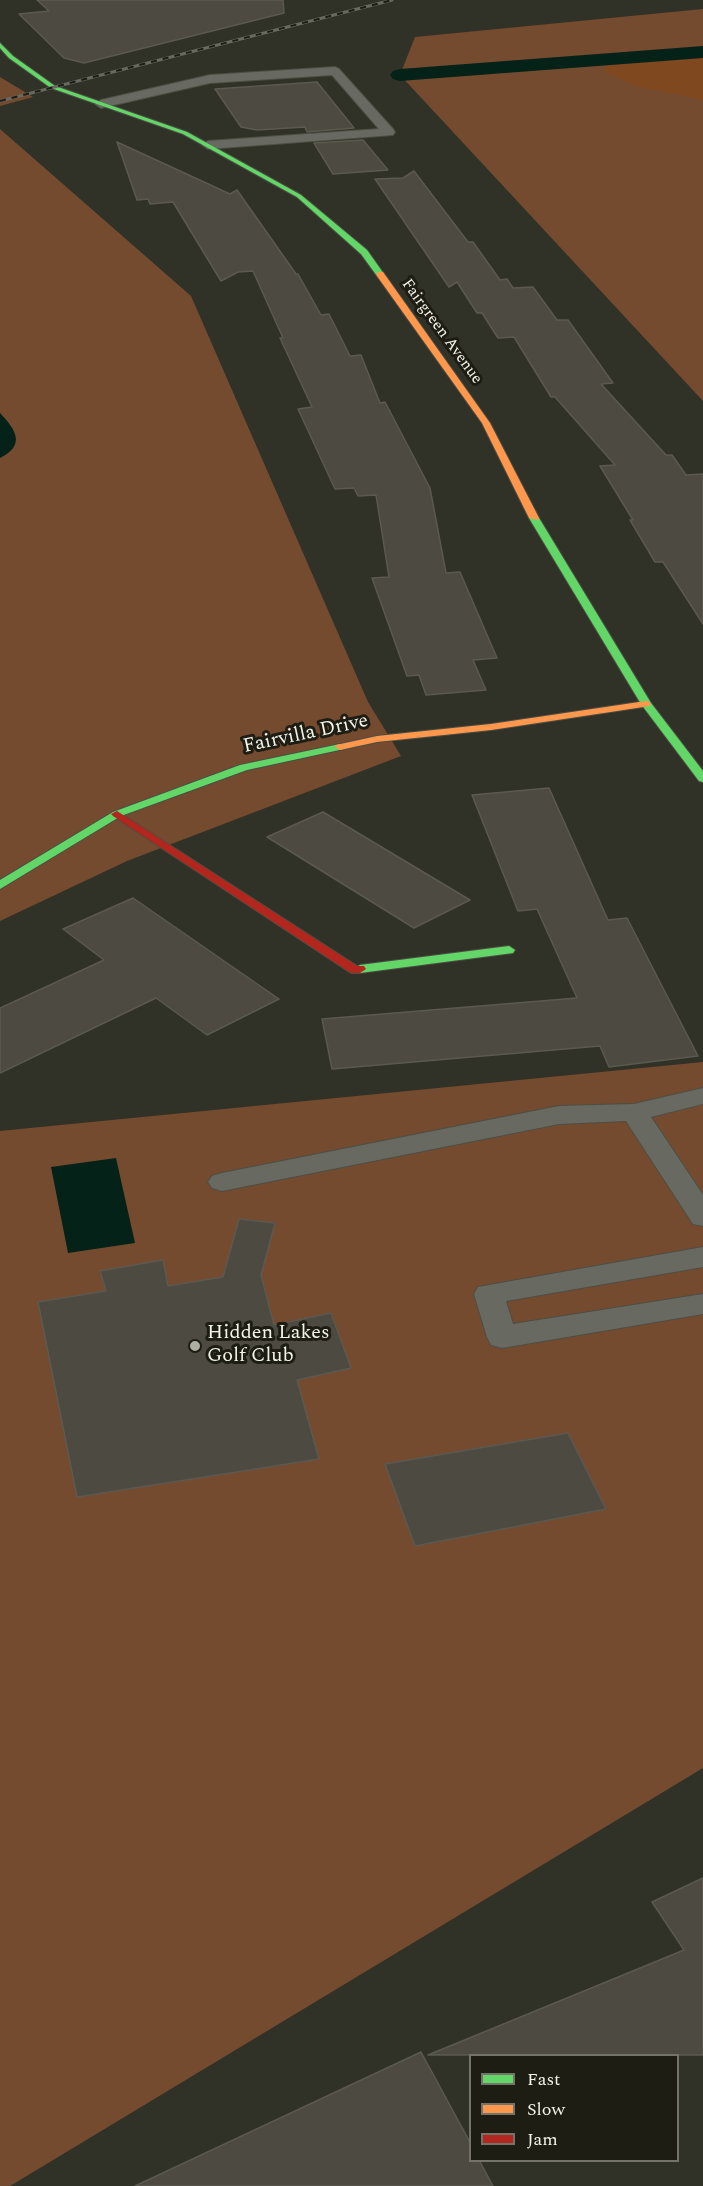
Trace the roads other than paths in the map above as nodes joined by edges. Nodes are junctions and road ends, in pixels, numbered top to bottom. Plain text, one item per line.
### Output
1 (0, 45) edge
2 (5, 58) edge
3 (101, 104) junction
4 (208, 145) junction
5 (646, 704) junction
6 (703, 779) edge
7 (117, 814) junction
8 (0, 885) edge
9 (509, 950) dead end
10 (703, 1096) edge
11 (634, 1112) junction
12 (222, 1182) dead end
13 (703, 1217) edge
14 (703, 1257) edge
15 (703, 1304) edge

1 - 2 street, Fairgreen Avenue
2 - 3 street, Fairgreen Avenue
3 - 4 street, Fairgreen Avenue
3 - 4 lane
4 - 5 street, Fairgreen Avenue
5 - 6 street, Fairgreen Avenue
5 - 7 street, Fairvilla Drive
7 - 8 street, Fairvilla Drive
7 - 9 street
10 - 11 lane
11 - 12 lane
11 - 13 lane
14 - 15 lane

